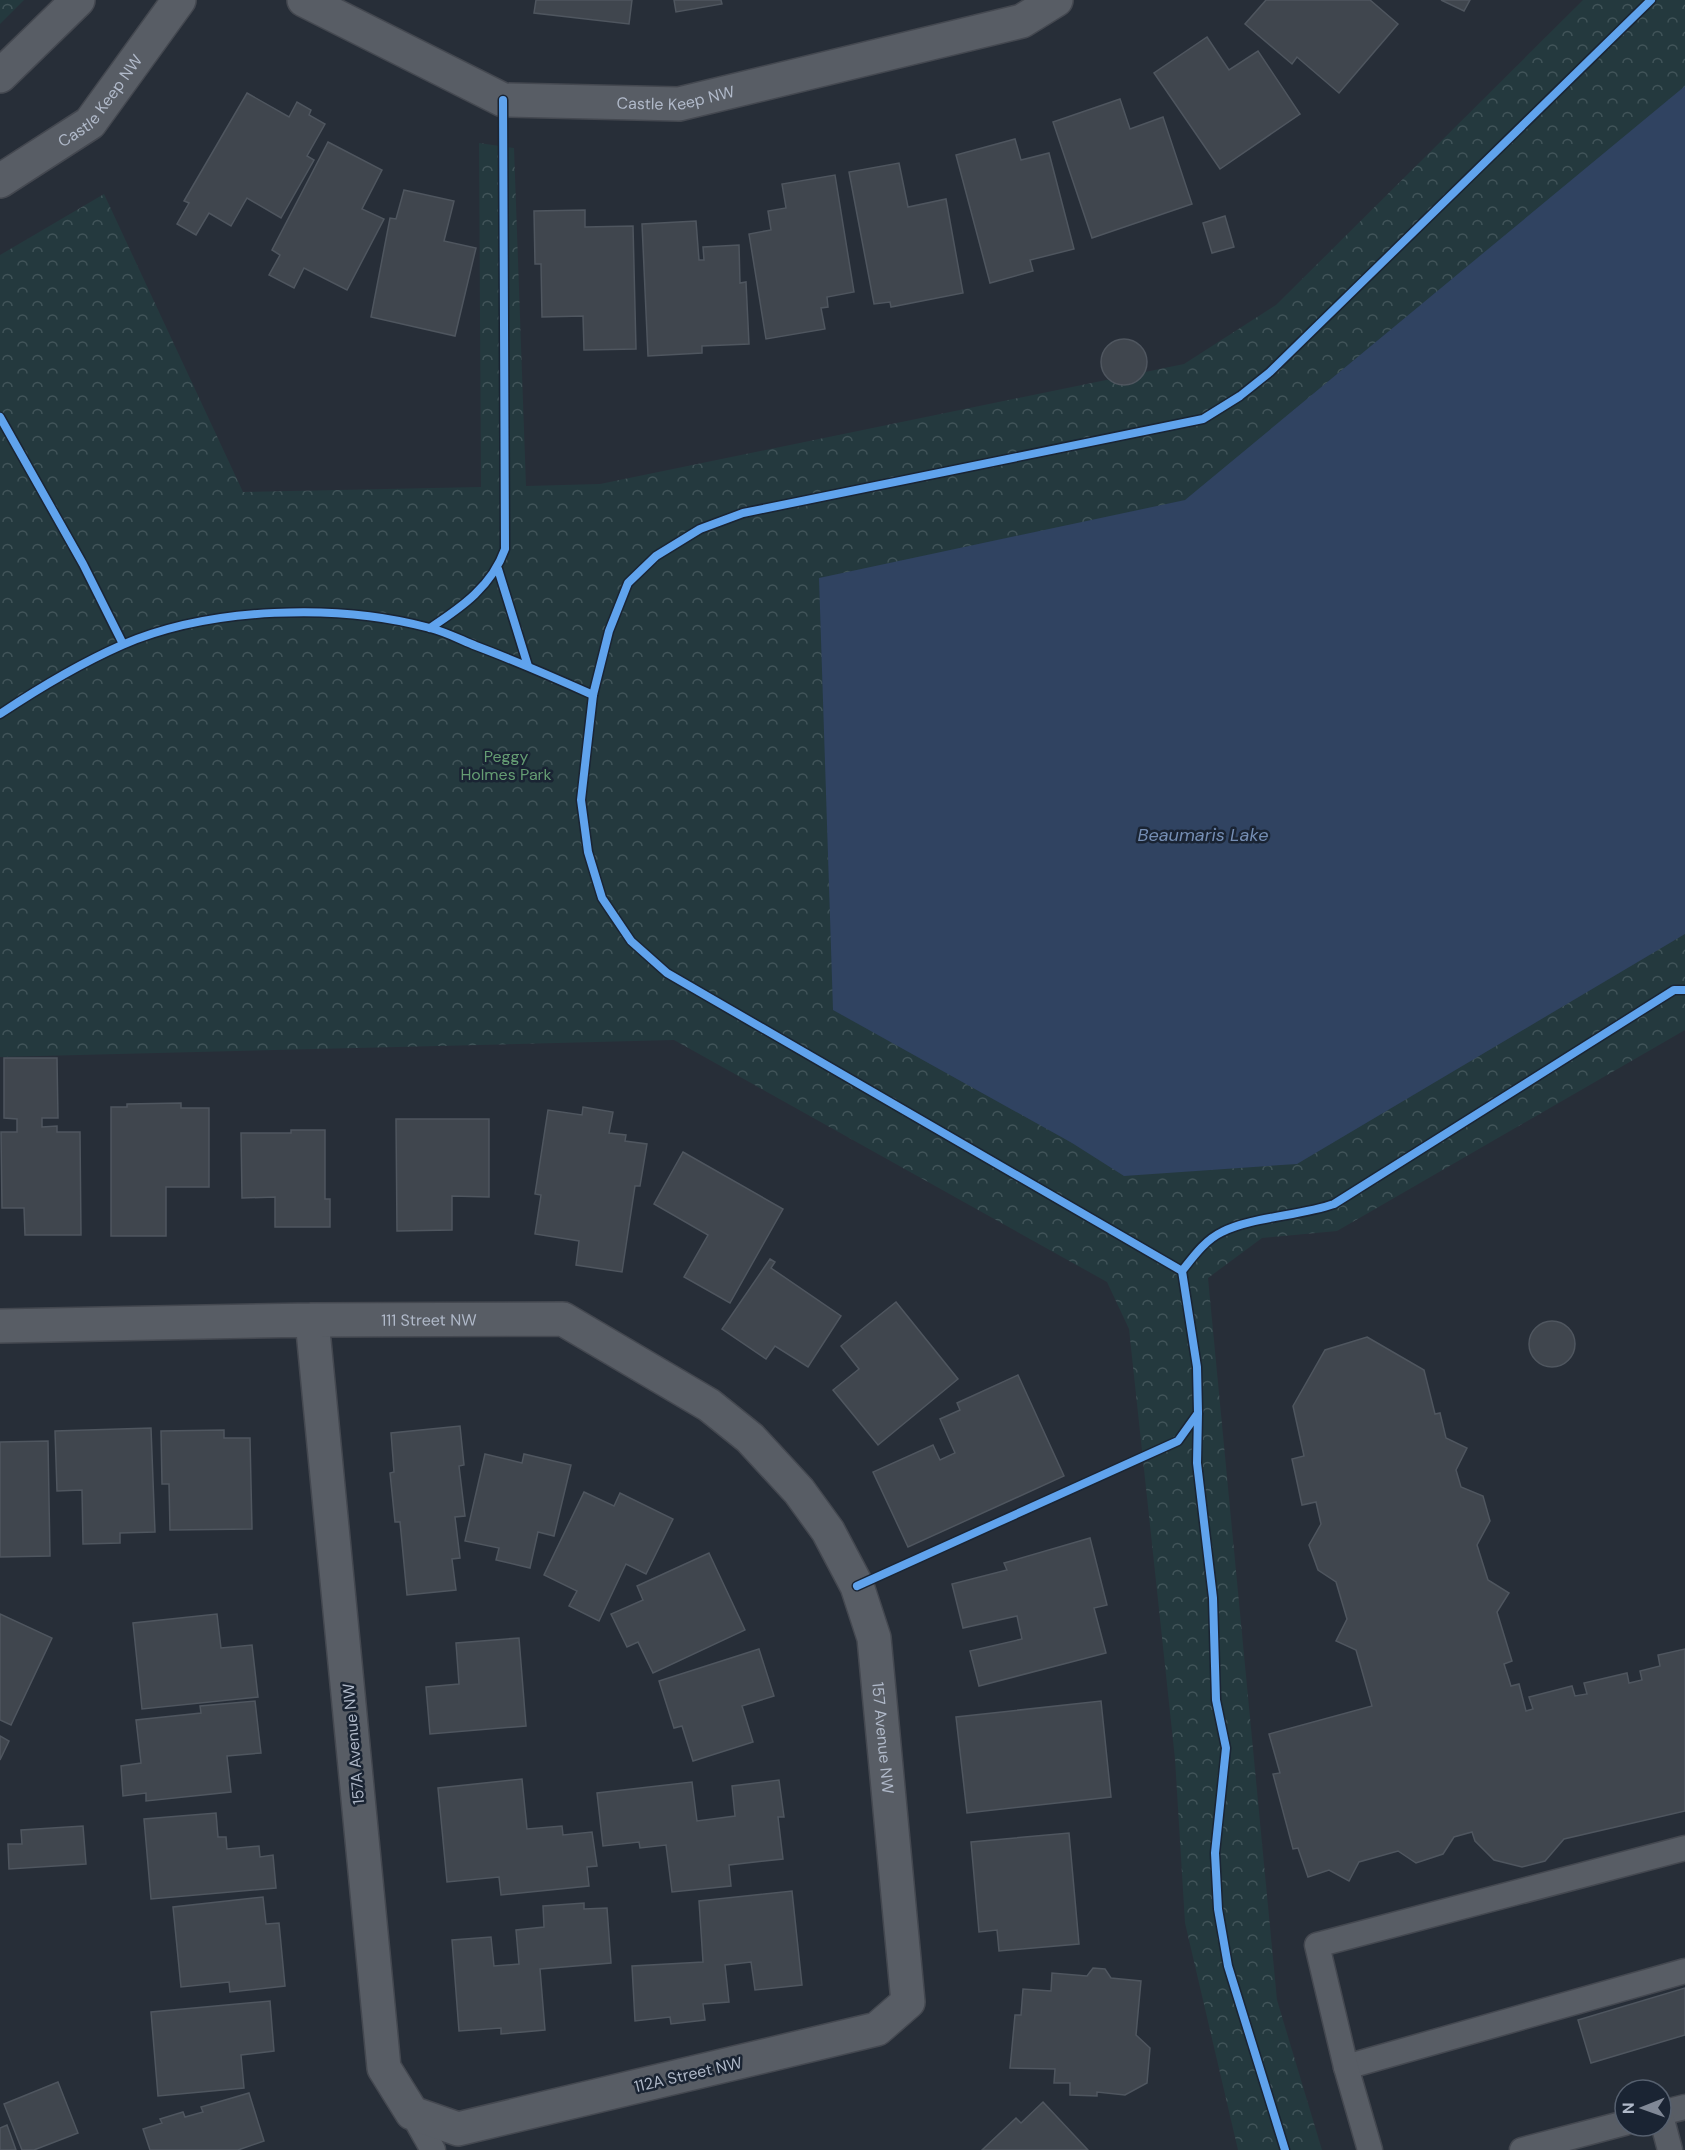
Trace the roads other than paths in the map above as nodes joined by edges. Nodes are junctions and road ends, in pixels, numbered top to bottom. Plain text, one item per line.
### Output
1 (78, 0) edge
2 (179, 0) edge
3 (304, 0) edge
4 (1056, 0) edge
5 (0, 76) edge
6 (0, 181) edge
7 (312, 1320) junction
8 (0, 1326) edge
9 (800, 1491) joint
10 (1685, 1848) edge
11 (1685, 1971) edge
12 (908, 2002) joint
13 (1346, 2067) junction
14 (412, 2113) junction
15 (1613, 2126) edge
16 (433, 2150) edge
17 (1370, 2150) edge
18 (1522, 2150) edge

1 - 5 street
2 - 6 street, Castle Keep NW
3 - 4 street, Castle Keep NW
7 - 8 street, 111 Street NW
7 - 9 street, 111 Street NW
7 - 14 street, 157A Avenue NW
9 - 12 street, 157 Avenue NW
10 - 13 lane
11 - 13 lane
12 - 14 street, 112A Street NW
13 - 17 lane
14 - 16 lane
15 - 18 lane

